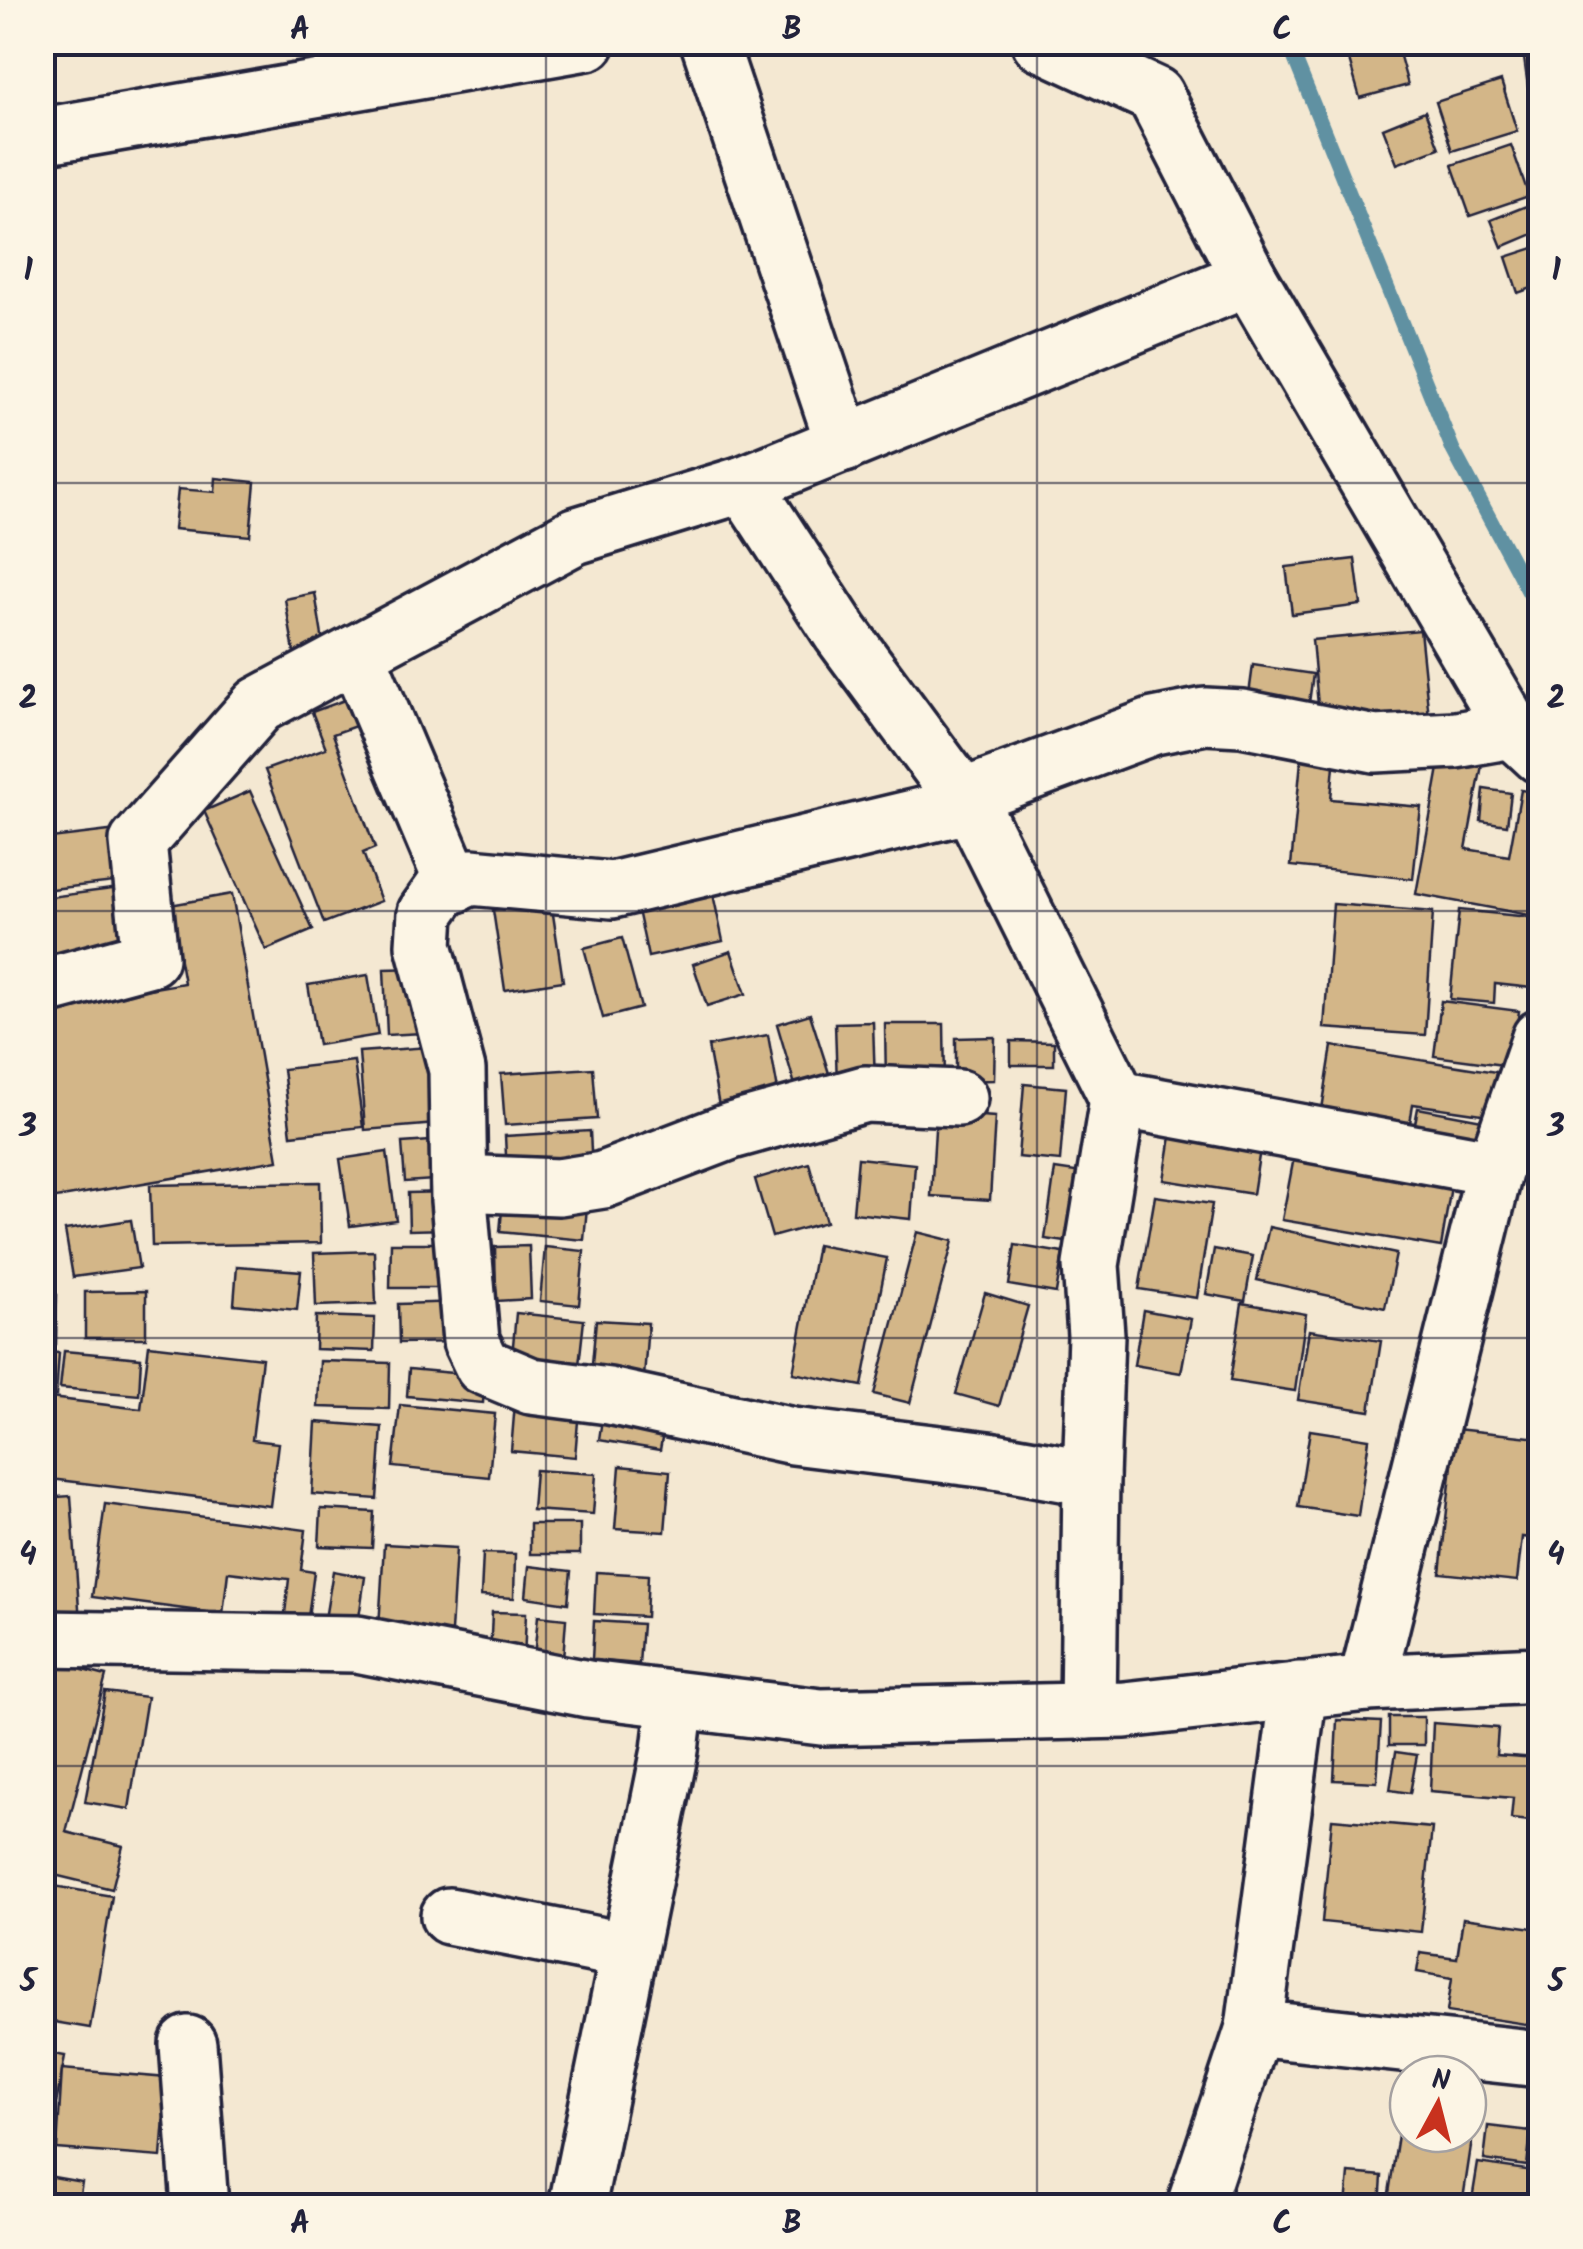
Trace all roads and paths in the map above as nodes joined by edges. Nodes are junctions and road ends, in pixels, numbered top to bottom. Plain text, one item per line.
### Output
1 (587, 42) edge
2 (709, 42) edge
3 (1040, 42) edge
4 (42, 136) edge
5 (1249, 278) junction
6 (844, 444) junction
7 (744, 484) junction
8 (356, 653) junction
9 (1527, 742) edge
10 (966, 801) junction
11 (454, 884) junction
12 (42, 986) edge
13 (1540, 1038) edge
14 (959, 1098) dead end
15 (1118, 1099) junction
16 (1494, 1168) junction
17 (459, 1183) junction
18 (1091, 1478) junction
19 (42, 1639) edge
20 (1540, 1674) edge
21 (1368, 1684) junction
22 (1299, 1690) junction
23 (676, 1700) junction
24 (1088, 1710) junction
25 (449, 1916) dead end
26 (628, 1952) junction
27 (1254, 2028) junction
28 (188, 2044) dead end
29 (1540, 2059) edge
30 (200, 2206) edge
31 (578, 2206) edge
32 (1195, 2206) edge

1 - 4 street
2 - 6 street
3 - 5 street
5 - 6 street
5 - 9 street
6 - 7 street
7 - 8 street
7 - 10 street
8 - 11 street
8 - 12 street
9 - 10 street
10 - 11 street
10 - 15 street
11 - 17 street
13 - 16 street
14 - 17 street
15 - 16 street
15 - 18 street
16 - 21 street
17 - 18 street
18 - 24 street
19 - 23 street
20 - 21 street
21 - 22 street
22 - 24 street
22 - 27 street
23 - 24 street
23 - 26 street
25 - 26 street
26 - 31 street
27 - 29 street
27 - 32 street
28 - 30 street

